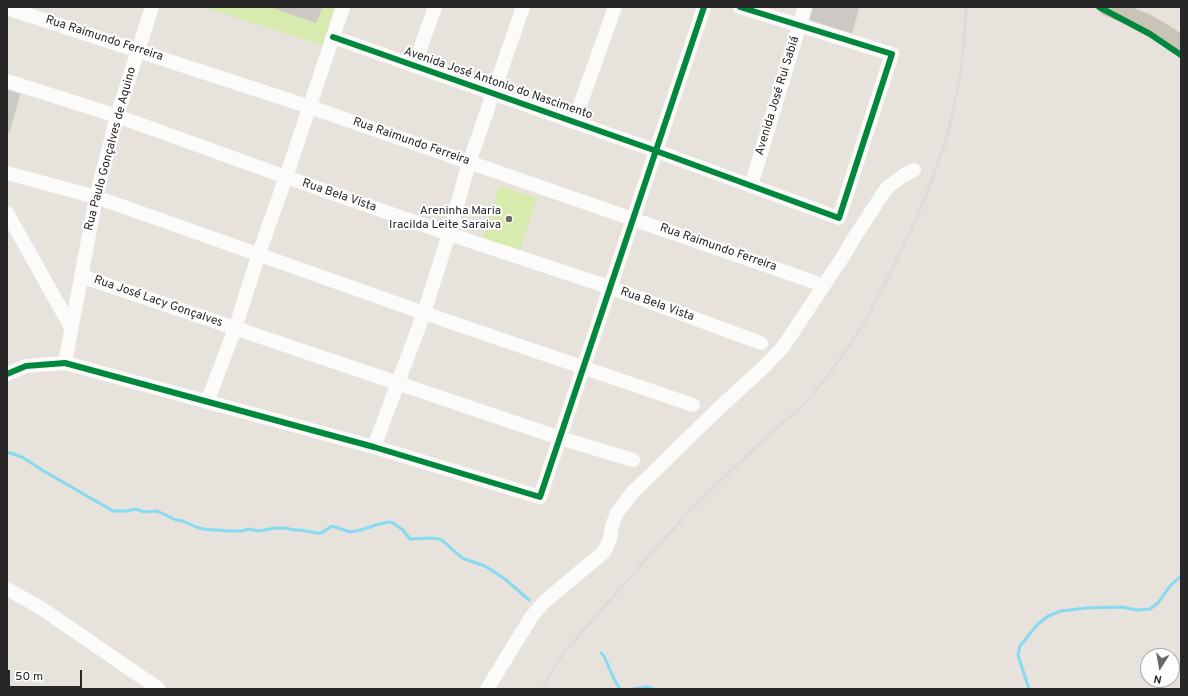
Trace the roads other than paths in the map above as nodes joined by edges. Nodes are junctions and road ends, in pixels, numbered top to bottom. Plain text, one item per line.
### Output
1 (152, 7) edge
2 (343, 7) edge
3 (434, 7) edge
4 (523, 7) edge
5 (615, 7) edge
6 (704, 7) edge
7 (740, 7) edge
8 (805, 7) edge
9 (1107, 7) edge
10 (7, 8) edge
11 (800, 26) junction
12 (333, 38) junction
13 (1181, 44) edge
14 (138, 50) junction
15 (414, 66) junction
16 (7, 81) edge
17 (493, 94) junction
18 (310, 107) junction
19 (117, 116) junction
20 (574, 122) junction
21 (656, 151) junction
22 (469, 163) junction
23 (914, 170) dead end
24 (7, 173) edge
25 (286, 177) junction
26 (751, 186) junction
27 (96, 197) junction
28 (7, 213) edge
29 (634, 218) junction
30 (449, 234) junction
31 (259, 253) junction
32 (81, 276) junction
33 (814, 282) dead end
34 (611, 288) junction
35 (424, 313) junction
36 (71, 327) junction
37 (235, 329) junction
38 (761, 343) dead end
39 (64, 363) junction
40 (584, 367) junction
41 (7, 374) edge
42 (399, 383) junction
43 (207, 402) junction
44 (693, 405) dead end
45 (560, 438) junction
46 (374, 447) junction
47 (633, 460) dead end
48 (7, 589) edge
49 (159, 689) edge
50 (487, 689) edge

1 - 14 street, Rua Paulo Gonçalves de Aquino
2 - 12 street
3 - 15 street
4 - 17 street
5 - 20 street
6 - 21 street
7 - 11 street
8 - 11 street, Avenida José Rui Sabiá
9 - 13 main road
10 - 14 street, Rua Raimundo Ferreira
11 - 26 street, Avenida José Rui Sabiá
11 - 26 street, Avenida José Antonio do Nascimento
12 - 15 street, Avenida José Antonio do Nascimento
12 - 18 street
14 - 18 street, Rua Raimundo Ferreira
14 - 19 street, Rua Paulo Gonçalves de Aquino
15 - 17 street, Avenida José Antonio do Nascimento
16 - 19 street, Rua Bela Vista
17 - 20 street, Avenida José Antonio do Nascimento
17 - 22 street
18 - 22 street, Rua Raimundo Ferreira
18 - 25 street
19 - 25 street, Rua Bela Vista
19 - 27 street, Rua Paulo Gonçalves de Aquino
20 - 21 street, Avenida José Antonio do Nascimento
21 - 26 street, Avenida José Antonio do Nascimento
21 - 29 street
22 - 29 street, Rua Raimundo Ferreira
22 - 30 street
23 - 50 street
24 - 27 street
25 - 30 street, Rua Bela Vista
25 - 31 street
27 - 31 street
27 - 32 street, Rua Paulo Gonçalves de Aquino
28 - 36 street
29 - 33 street, Rua Raimundo Ferreira
29 - 34 street
30 - 34 street, Rua Bela Vista
30 - 35 street
31 - 35 street
31 - 37 street
32 - 36 street, Rua Paulo Gonçalves de Aquino
32 - 37 street, Rua José Lacy Gonçalves
34 - 38 street, Rua Bela Vista
34 - 40 street
35 - 40 street
35 - 42 street
36 - 39 street, Rua Paulo Gonçalves de Aquino
37 - 42 street, Rua José Lacy Gonçalves
37 - 43 street
39 - 41 street
39 - 43 street
40 - 44 street
40 - 45 street
42 - 45 street, Rua José Lacy Gonçalves
42 - 46 street
43 - 46 street
45 - 46 street
45 - 47 street, Rua José Lacy Gonçalves
48 - 49 street

